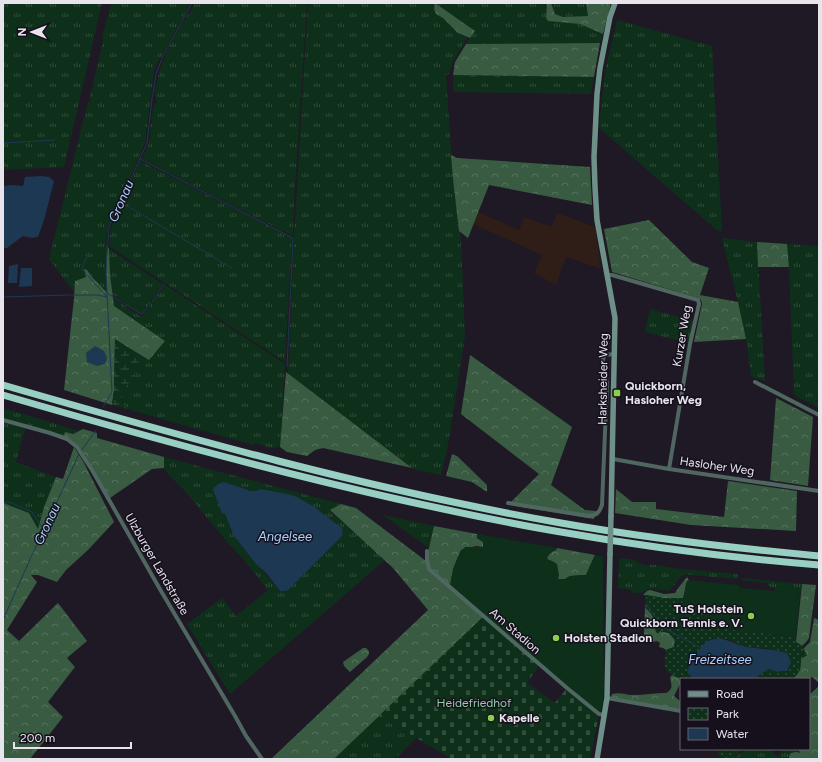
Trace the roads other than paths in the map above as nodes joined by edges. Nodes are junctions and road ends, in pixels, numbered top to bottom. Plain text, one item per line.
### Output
1 (615, 3) edge
2 (608, 275) junction
3 (615, 354) junction
4 (755, 382) dead end
5 (3, 386) edge
6 (3, 395) edge
7 (819, 414) edge
8 (3, 420) edge
9 (613, 459) junction
10 (669, 469) junction
11 (819, 491) edge
12 (508, 503) dead end
13 (427, 551) dead end
14 (819, 556) edge
15 (819, 565) edge
16 (607, 698) junction
17 (680, 711) edge
18 (604, 715) junction
19 (262, 759) edge
20 (597, 759) edge

1 - 2 main road, Harksheider Weg
2 - 3 main road, Harksheider Weg
2 - 10 street, Kurzer Weg
3 - 9 main road, Harksheider Weg
3 - 12 street
4 - 7 street
5 - 14 highway
6 - 15 highway
8 - 19 street, Ulzburger Landstraße
9 - 10 street, Hasloher Weg
9 - 16 main road, Harksheider Weg, bridge
10 - 11 street, Hasloher Weg
13 - 18 street, Am Stadion
16 - 17 street
16 - 18 main road, Harksheider Weg
18 - 20 main road, Harksheider Weg

